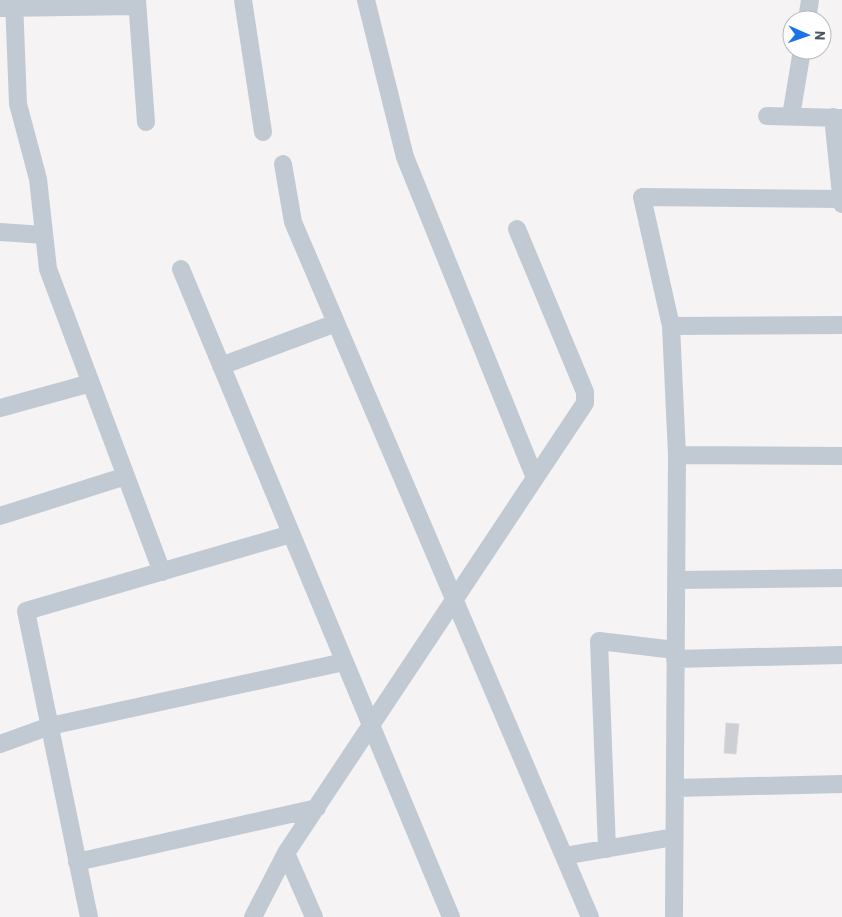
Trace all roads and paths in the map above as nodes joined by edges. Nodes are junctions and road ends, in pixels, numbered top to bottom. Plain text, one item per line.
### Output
1 (243, 0) edge
2 (366, 0) edge
3 (137, 3) edge
4 (9, 5) edge
5 (800, 60) edge
6 (767, 116) dead end
7 (792, 116) junction
8 (837, 118) edge
9 (146, 122) dead end
10 (263, 132) dead end
11 (283, 164) dead end
12 (842, 199) edge
13 (842, 204) edge
14 (517, 229) dead end
15 (0, 232) edge
16 (44, 234) junction
17 (182, 270) dead end
18 (336, 324) junction
19 (842, 324) edge
20 (670, 326) junction
21 (221, 366) junction
22 (91, 383) junction
23 (0, 408) edge
24 (677, 455) junction
25 (842, 456) edge
26 (126, 476) junction
27 (535, 478) junction
28 (0, 516) edge
29 (291, 534) junction
30 (162, 572) junction
31 (842, 578) edge
32 (676, 580) junction
33 (455, 599) junction
34 (675, 654) junction
35 (842, 655) edge
36 (344, 662) junction
37 (372, 724) junction
38 (50, 726) junction
39 (0, 744) edge
40 (842, 784) edge
41 (675, 788) junction
42 (317, 808) junction
43 (674, 837) junction
44 (607, 849) junction
45 (286, 853) junction
46 (564, 856) junction
47 (77, 862) junction
48 (89, 917) edge
49 (253, 917) edge
50 (314, 917) edge
51 (451, 917) edge
52 (590, 917) edge
53 (674, 917) edge

1 - 10 street
2 - 27 street
3 - 4 street
3 - 9 street
4 - 16 street
5 - 7 street
6 - 7 street
7 - 8 street
8 - 12 street
11 - 18 street
12 - 13 street
12 - 20 street
14 - 27 street
15 - 16 street
16 - 22 street
17 - 21 street
18 - 21 street
18 - 33 street
19 - 20 street
20 - 24 street
21 - 29 street
22 - 23 street
22 - 26 street
24 - 25 street
24 - 32 street
26 - 28 street
26 - 30 street
27 - 33 street
29 - 30 street
29 - 36 street
30 - 38 street
31 - 32 street
32 - 34 street
33 - 37 street
33 - 46 street
34 - 35 street
34 - 41 street
34 - 44 street
36 - 37 street
36 - 38 street
37 - 42 street
37 - 51 street
38 - 39 street
38 - 47 street
40 - 41 street
41 - 43 street
42 - 45 street
42 - 47 street
43 - 44 street
43 - 53 street
44 - 46 street
45 - 49 street
45 - 50 street
46 - 52 street
47 - 48 street

